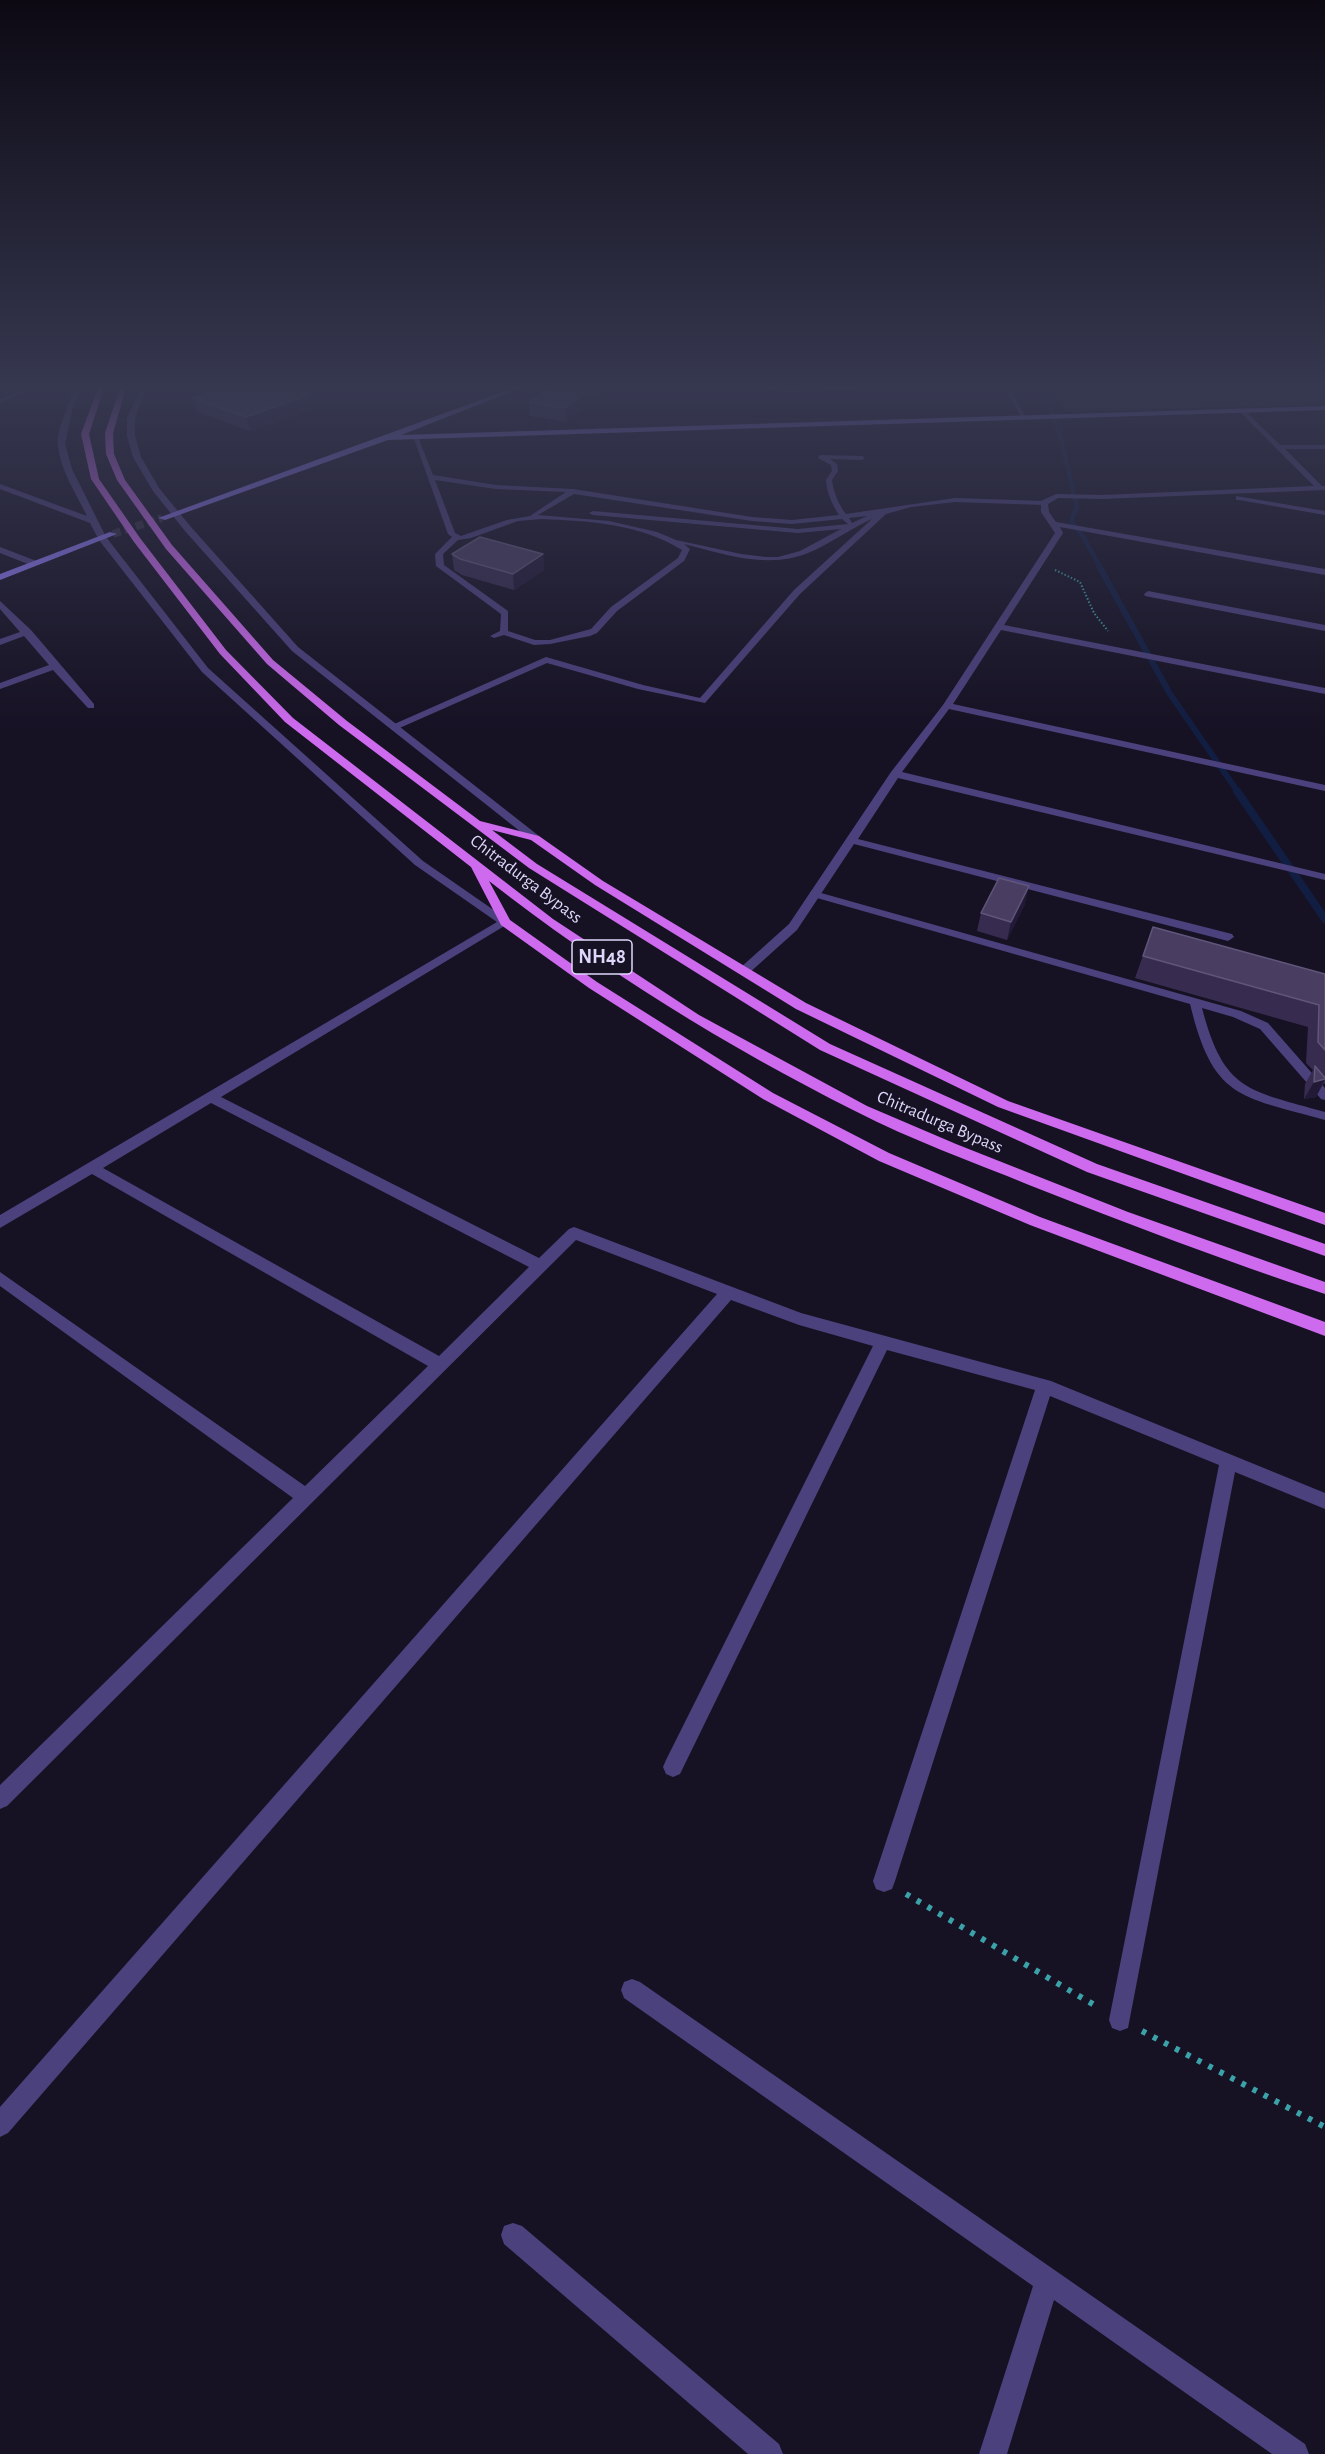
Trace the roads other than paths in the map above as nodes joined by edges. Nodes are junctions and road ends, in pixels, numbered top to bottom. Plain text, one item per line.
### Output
1 (44, 503) edge
2 (84, 503) edge
3 (112, 503) edge
4 (137, 503) edge
5 (167, 503) edge
6 (202, 503) edge
7 (440, 503) edge
8 (552, 503) edge
9 (647, 503) edge
10 (836, 503) edge
11 (922, 503) edge
12 (1038, 503) edge
13 (1044, 503) joint
14 (1264, 503) edge
15 (548, 505) joint
16 (175, 512) junction
17 (884, 512) junction
18 (1325, 513) edge
19 (533, 515) junction
20 (844, 517) junction
21 (162, 518) tunnel mouth
22 (524, 518) junction
23 (93, 521) junction
24 (1056, 524) junction
25 (853, 525) junction
26 (112, 534) tunnel mouth
27 (457, 536) junction
28 (102, 538) junction
29 (674, 540) junction
30 (0, 550) edge
31 (36, 564) junction
32 (1325, 573) edge
33 (0, 577) edge
34 (1148, 594) dead end
35 (0, 604) edge
36 (998, 627) junction
37 (1325, 628) edge
38 (28, 632) junction
39 (504, 632) junction
40 (494, 636) dead end
41 (0, 642) edge
42 (53, 667) junction
43 (0, 686) edge
44 (1325, 692) edge
45 (91, 706) dead end
46 (946, 706) junction
47 (395, 727) junction
48 (895, 774) junction
49 (1325, 788) edge
50 (477, 823) junction
51 (535, 838) junction
52 (850, 840) junction
53 (474, 863) junction
54 (1325, 877) edge
55 (814, 894) junction
56 (505, 922) junction
57 (1228, 937) dead end
58 (744, 971) junction
59 (1195, 1002) junction
60 (1325, 1096) edge
61 (210, 1097) junction
62 (1325, 1116) edge
63 (92, 1168) junction
64 (1325, 1219) edge
65 (0, 1222) edge
66 (1325, 1250) edge
67 (540, 1266) junction
68 (0, 1278) edge
69 (1325, 1288) edge
70 (728, 1292) junction
71 (1325, 1329) edge
72 (883, 1342) junction
73 (441, 1365) junction
74 (1045, 1386) junction
75 (1228, 1461) junction
76 (306, 1497) junction
77 (1325, 1500) edge
78 (673, 1767) dead end
79 (0, 1799) edge
80 (884, 1881) dead end
81 (632, 1990) dead end
82 (1120, 2020) dead end
83 (0, 2125) edge
84 (513, 2235) dead end
85 (1047, 2281) junction
86 (769, 2454) edge
87 (993, 2454) edge
88 (1295, 2454) edge

1 - 23 street
2 - 23 street
3 - 53 main road, Chitradurga Bypass / NH48
4 - 50 main road, Chitradurga Bypass / NH48
5 - 16 street
6 - 16 street
7 - 27 lane
8 - 15 lane
9 - 20 lane
10 - 20 lane
11 - 17 lane
12 - 13 lane
13 - 24 street
14 - 18 street
15 - 19 lane
16 - 21 street
16 - 47 street
17 - 20 lane
17 - 25 lane
17 - 47 lane
19 - 22 lane
19 - 25 lane
20 - 25 lane
22 - 27 lane
22 - 29 lane
23 - 28 street
24 - 32 street
24 - 36 street
25 - 29 lane
26 - 28 street
27 - 39 lane
28 - 31 street
28 - 56 street
29 - 39 lane
30 - 31 street
31 - 33 street
34 - 37 street
35 - 38 street
36 - 44 street
36 - 46 street
38 - 41 street
38 - 42 street
39 - 40 lane
42 - 43 street
42 - 45 street
46 - 48 street
46 - 49 street
47 - 51 street
48 - 52 street
48 - 54 street
50 - 51 main road
50 - 66 main road, Chitradurga Bypass / NH48
51 - 58 main road
52 - 55 street
52 - 57 street
53 - 56 main road
53 - 69 main road, Chitradurga Bypass / NH48
55 - 58 street
55 - 59 lane
56 - 61 street
56 - 71 main road
58 - 64 main road
59 - 60 lane
59 - 62 lane
61 - 63 street
61 - 67 street
63 - 65 street
63 - 73 street
67 - 70 street
67 - 73 street
68 - 76 street
70 - 72 street
70 - 83 street
72 - 74 street
72 - 78 street
73 - 76 street
74 - 75 street
74 - 80 street
75 - 77 street
75 - 82 street
76 - 79 street
81 - 85 street
84 - 86 street
85 - 87 street
85 - 88 street

